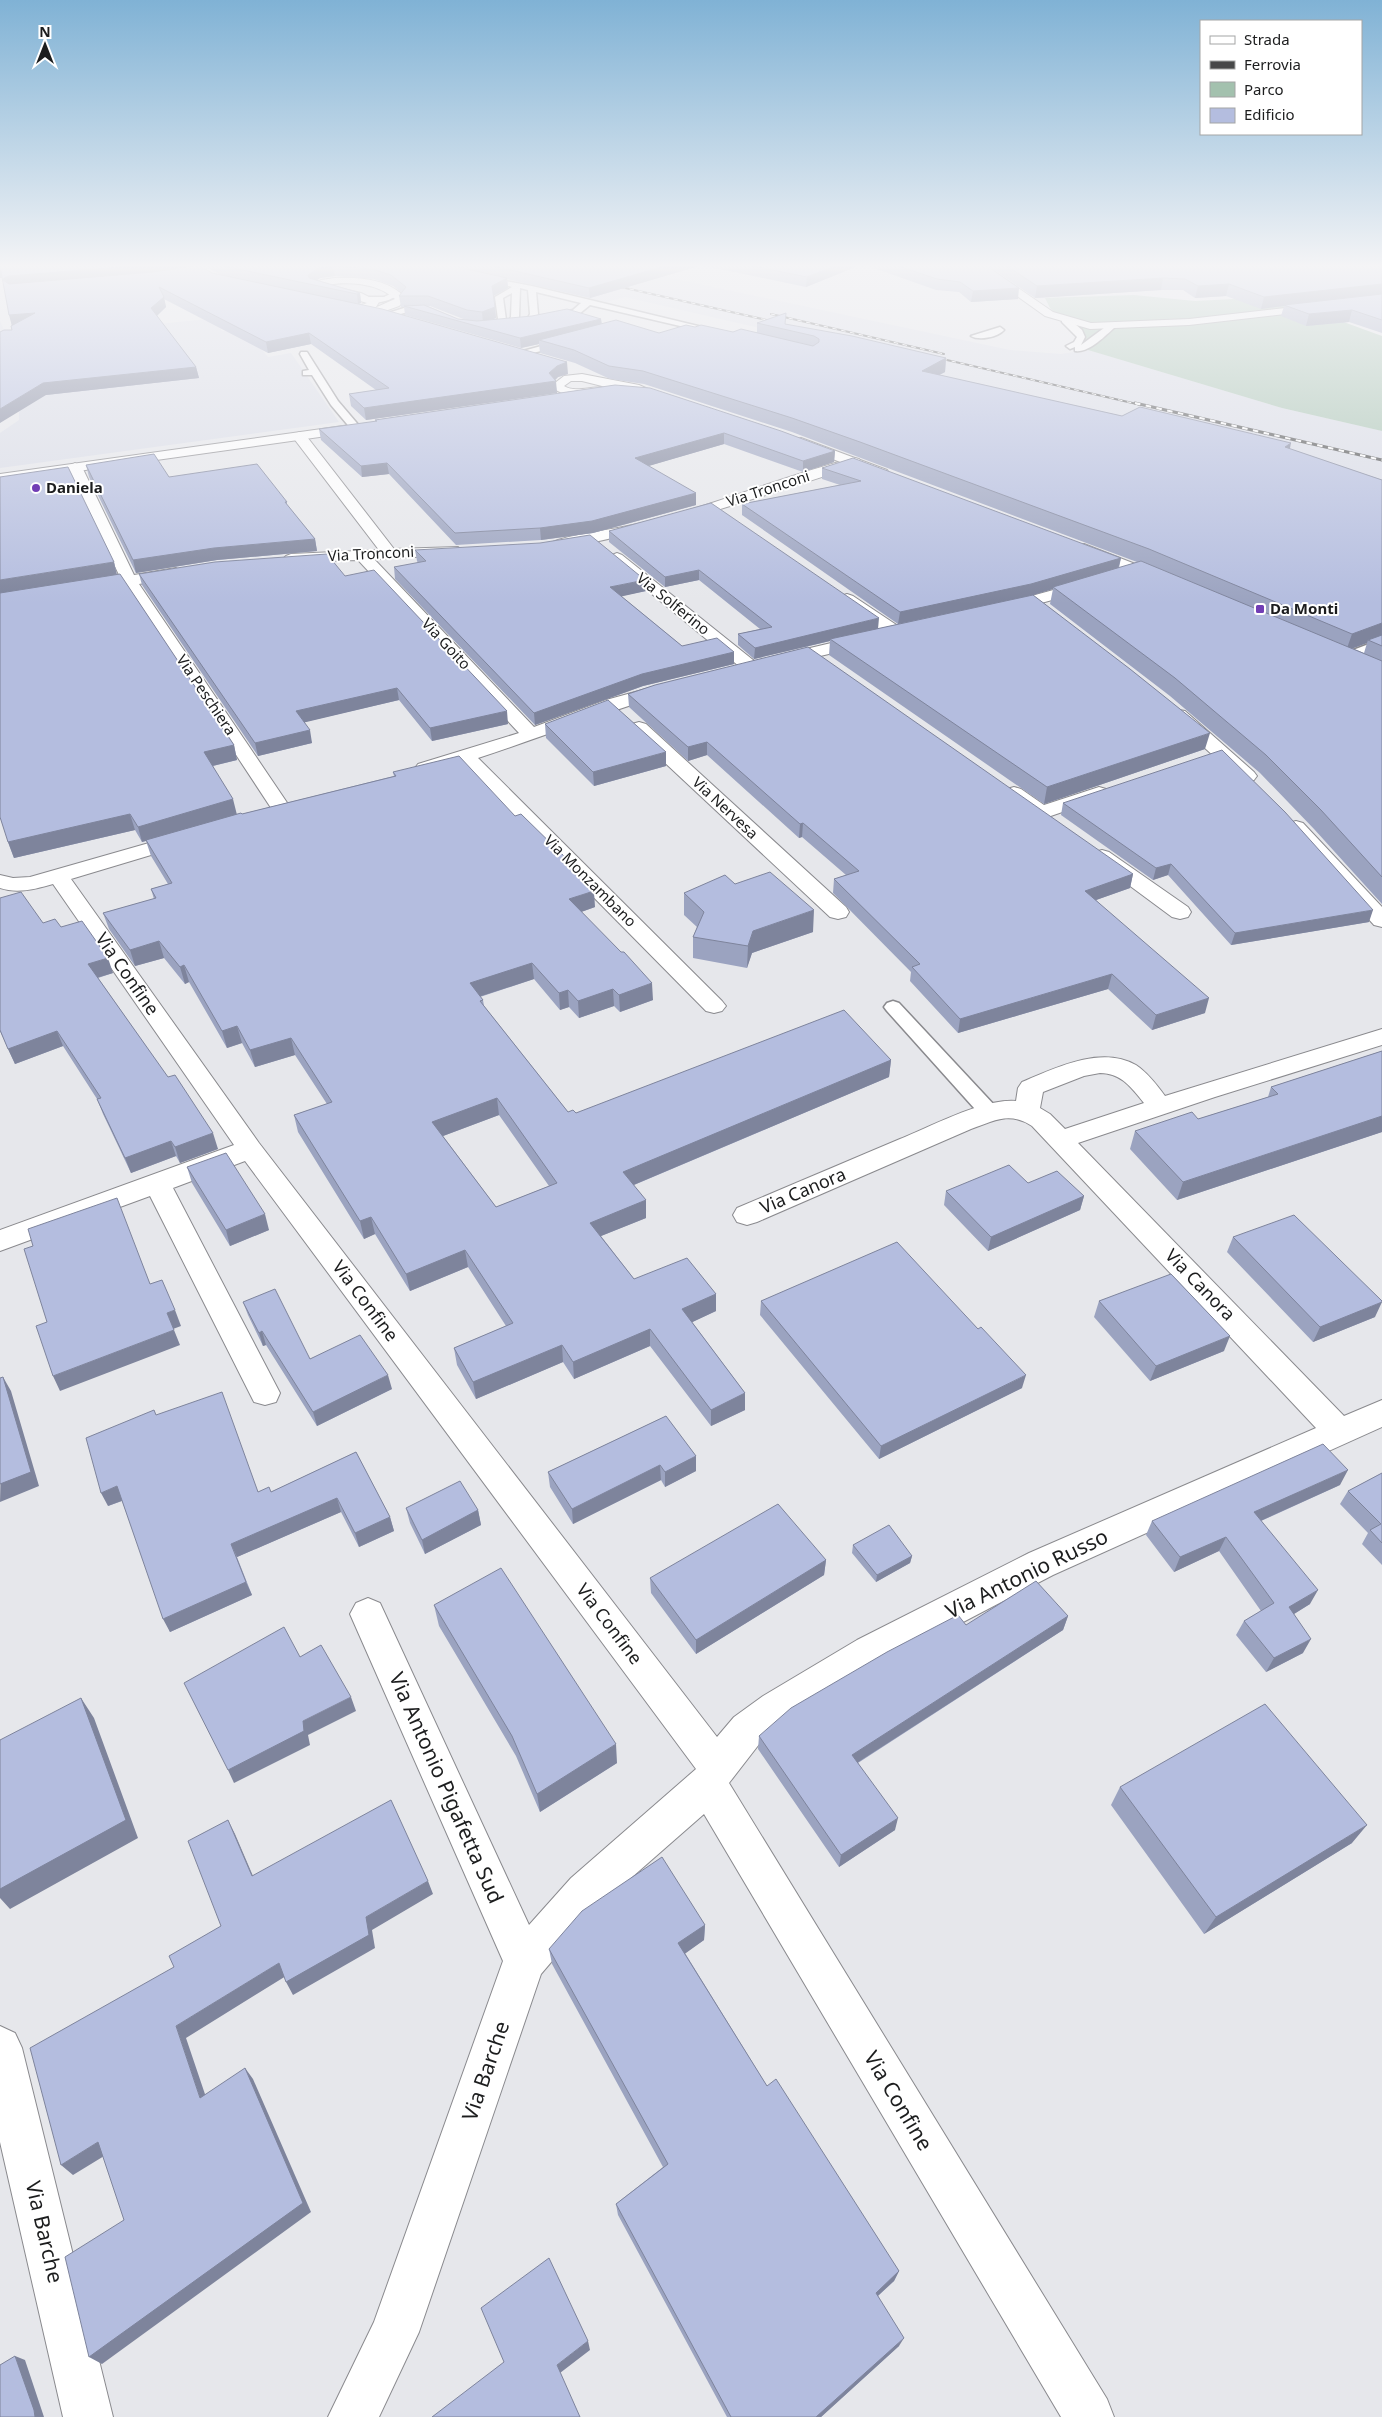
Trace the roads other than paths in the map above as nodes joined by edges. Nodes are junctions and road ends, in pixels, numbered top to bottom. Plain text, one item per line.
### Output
1 (316, 379) edge
2 (584, 379) edge
3 (594, 379) edge
4 (602, 387) junction
5 (672, 401) edge
6 (374, 426) edge
7 (356, 428) junction
8 (299, 436) junction
9 (786, 436) edge
10 (854, 462) junction
11 (75, 467) junction
12 (0, 478) edge
13 (900, 480) edge
14 (715, 506) junction
15 (730, 516) edge
16 (594, 539) junction
17 (1066, 543) edge
18 (541, 547) edge
19 (468, 550) edge
20 (389, 553) junction
21 (361, 554) junction
22 (272, 562) edge
23 (1139, 570) junction
24 (188, 572) edge
25 (129, 580) junction
26 (1175, 586) edge
27 (74, 589) edge
28 (839, 592) edge
29 (1034, 602) junction
30 (987, 612) edge
31 (1049, 614) edge
32 (914, 628) edge
33 (895, 632) junction
34 (1382, 643) edge
35 (811, 653) junction
36 (1340, 656) joint
37 (827, 664) edge
38 (1367, 667) edge
39 (752, 668) junction
40 (733, 672) edge
41 (677, 686) edge
42 (1163, 701) edge
43 (612, 704) junction
44 (531, 735) junction
45 (1221, 752) junction
46 (466, 756) junction
47 (1202, 758) edge
48 (410, 772) edge
49 (1002, 785) edge
50 (1118, 787) edge
51 (1260, 789) edge
52 (282, 810) edge
53 (1281, 810) edge
54 (207, 832) edge
55 (1083, 842) edge
56 (58, 876) junction
57 (4, 885) edge
58 (838, 912) dead end
59 (1180, 912) dead end
60 (1382, 920) edge
61 (714, 1006) dead end
62 (893, 1007) dead end
63 (1382, 1037) edge
64 (1160, 1106) junction
65 (1027, 1111) junction
66 (990, 1113) junction
67 (1060, 1140) junction
68 (250, 1149) junction
69 (158, 1183) junction
70 (747, 1215) dead end
71 (0, 1241) edge
72 (265, 1392) dead end
73 (1382, 1413) edge
74 (1339, 1431) junction
75 (368, 1614) dead end
76 (713, 1776) junction
77 (524, 1961) junction
78 (0, 2048) edge
79 (88, 2417) edge
80 (353, 2417) edge
81 (1089, 2417) edge

1 - 7 lane
2 - 4 street
3 - 4 street
4 - 5 street
6 - 7 street
7 - 8 street
8 - 11 street
8 - 20 street
9 - 10 street
10 - 13 street
10 - 14 street, Via Tronconi
11 - 12 street
11 - 25 street, Via Peschiera
14 - 15 street
14 - 16 street, Via Tronconi
16 - 18 street, Via Tronconi
16 - 39 street, Via Solferino
17 - 23 street
19 - 20 street, Via Tronconi
20 - 21 street, Via Tronconi
21 - 22 street, Via Tronconi
21 - 44 street, Via Goito
23 - 26 street
23 - 29 street
24 - 25 street
25 - 27 street
25 - 52 street, Via Peschiera
28 - 33 street
29 - 30 street
29 - 31 street
32 - 33 street
33 - 35 street
34 - 36 lane
35 - 37 street
35 - 39 street
36 - 38 street
39 - 40 street
41 - 43 street
42 - 45 street
43 - 44 street
43 - 58 street, Via Nervesa
44 - 46 street
45 - 47 street
45 - 51 street
46 - 48 street
46 - 61 street, Via Monzambano
49 - 50 street
53 - 60 street
54 - 56 street
55 - 59 street
56 - 57 street
56 - 68 street, Via Confine
62 - 66 lane
63 - 64 street
64 - 65 street
64 - 67 street
65 - 66 street, Via Canora
65 - 67 street, Via Canora
66 - 70 street, Via Canora
67 - 74 street, Via Canora
68 - 69 street
68 - 76 street, Via Confine
69 - 71 street
69 - 72 street
73 - 74 street, Via Antonio Russo
74 - 76 street, Via Antonio Russo
75 - 77 street, Via Antonio Pigafetta Sud
76 - 77 street, Via Barche
76 - 81 street, Via Confine
77 - 80 street, Via Barche
78 - 79 street, Via Barche

